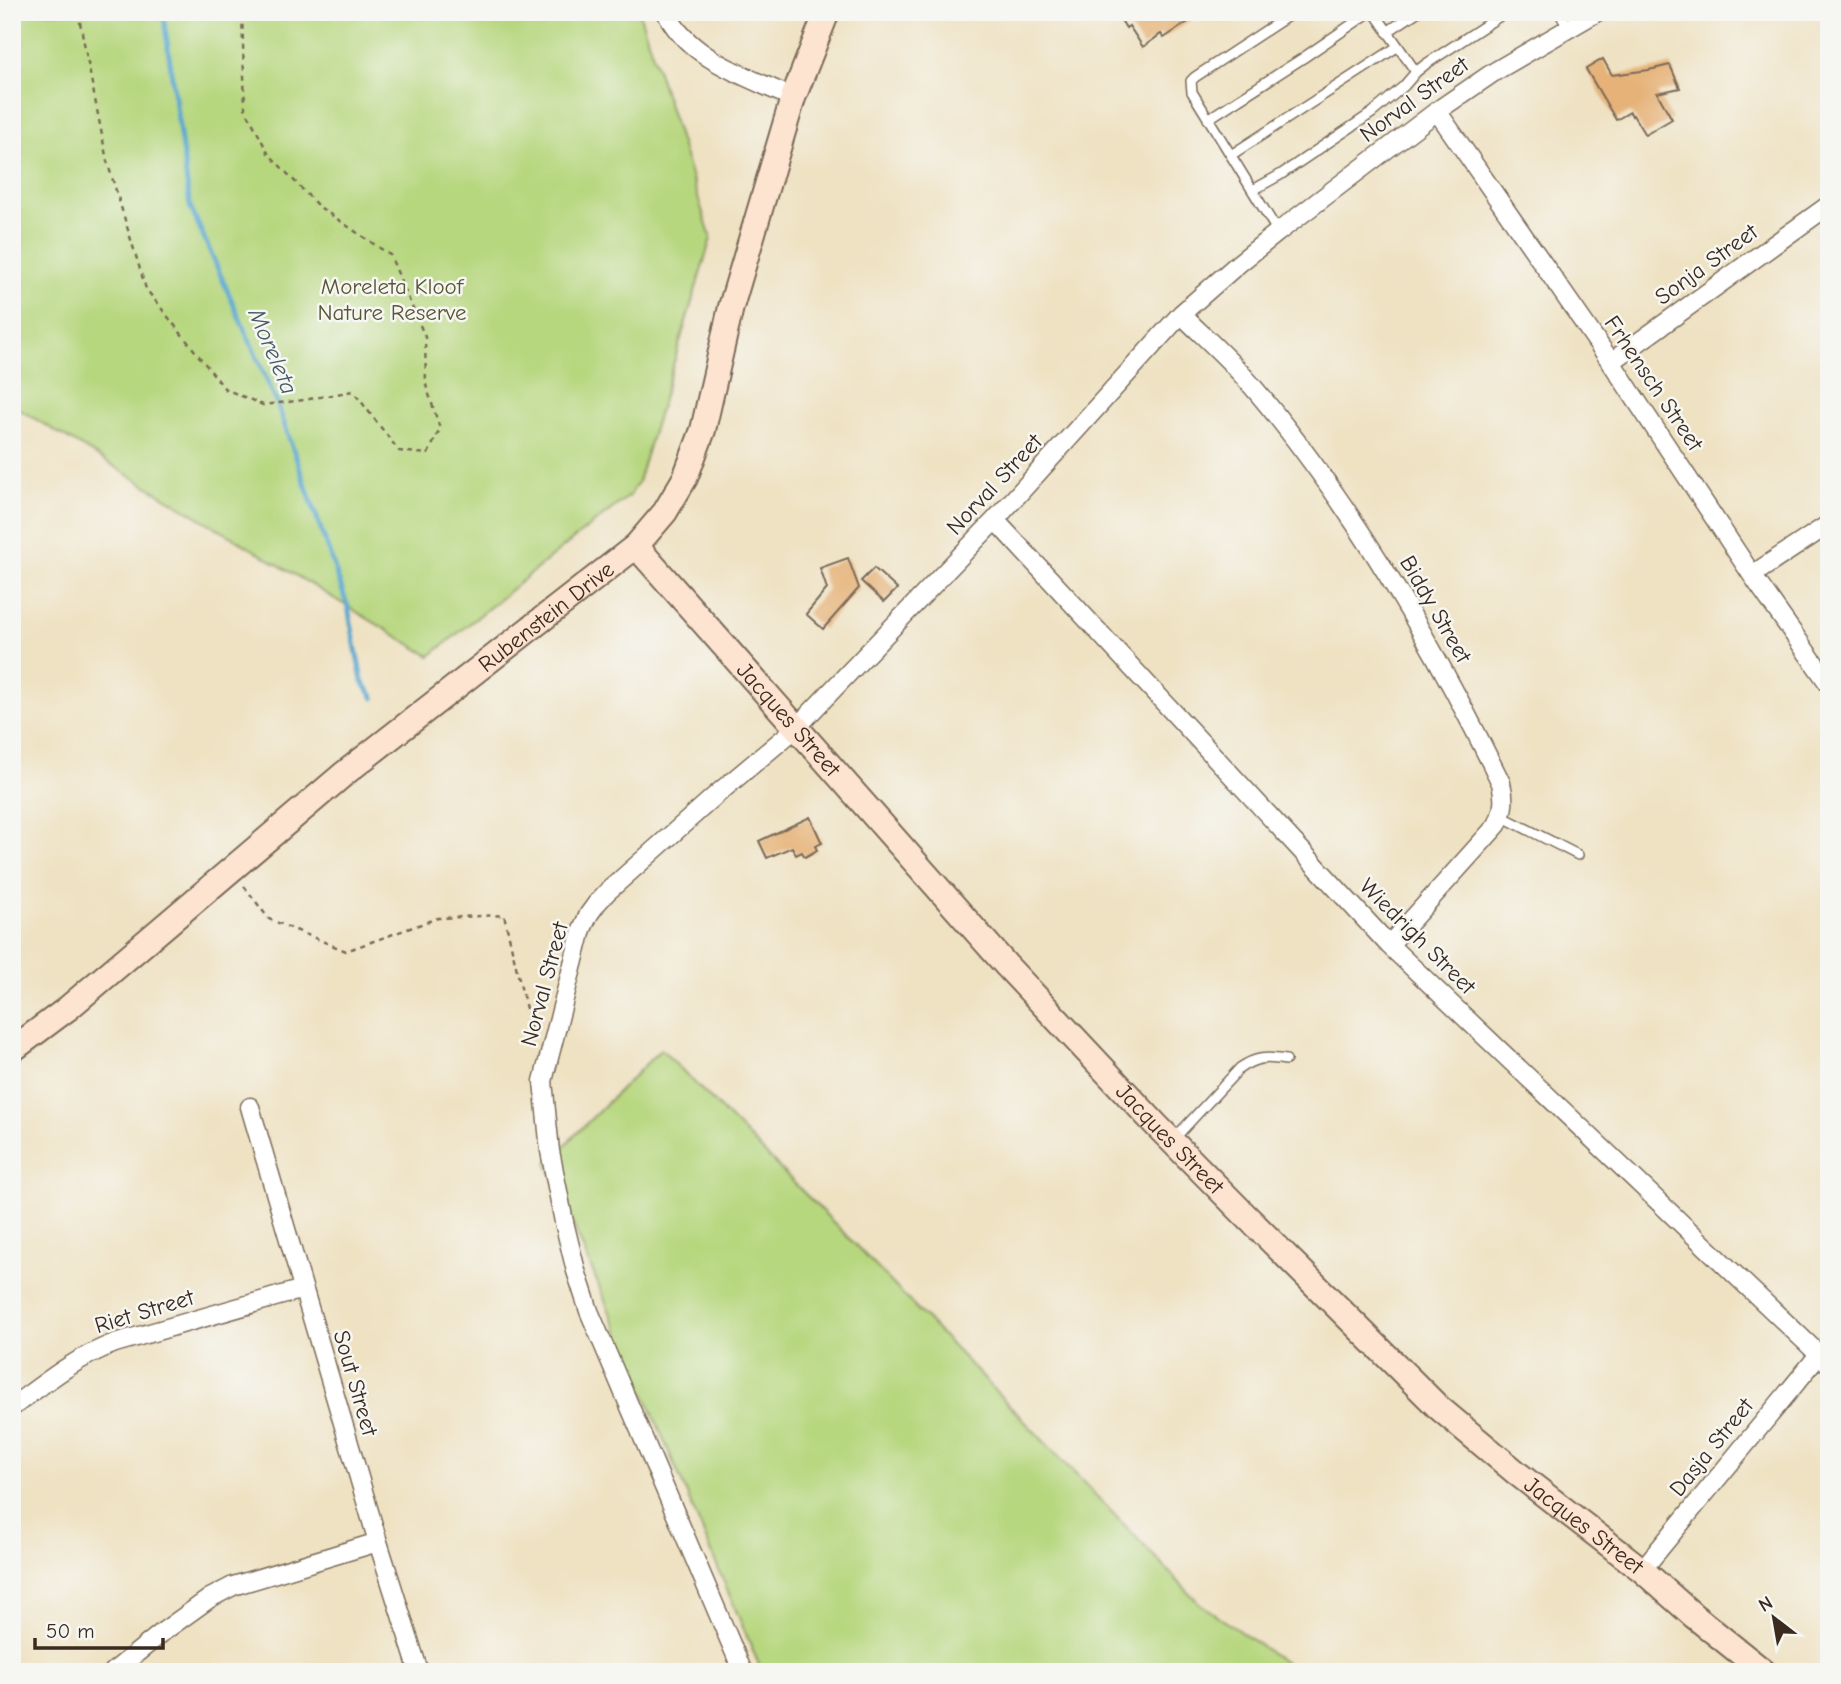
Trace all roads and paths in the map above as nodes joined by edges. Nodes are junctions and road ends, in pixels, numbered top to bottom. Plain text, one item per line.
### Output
1 (78, 12) edge
2 (242, 12) edge
3 (666, 12) edge
4 (827, 12) edge
5 (1294, 12) edge
6 (1372, 12) edge
7 (1417, 12) edge
8 (1506, 12) edge
9 (1559, 12) edge
10 (1597, 12) edge
11 (1570, 28) junction
12 (1387, 32) junction
13 (1397, 47) junction
14 (1416, 72) junction
15 (793, 98) junction
16 (1437, 111) junction
17 (1208, 119) junction
18 (1231, 155) junction
19 (1253, 190) junction
20 (1829, 205) edge
21 (1278, 232) junction
22 (1181, 314) junction
23 (1611, 362) junction
24 (995, 520) junction
25 (1829, 524) edge
26 (636, 546) junction
27 (1752, 575) junction
28 (1829, 684) edge
29 (796, 728) junction
30 (1501, 816) junction
31 (1578, 855) dead end
32 (231, 869) junction
33 (1389, 945) junction
34 (534, 1043) dead end
35 (12, 1050) edge
36 (1286, 1060) dead end
37 (250, 1107) dead end
38 (1172, 1141) junction
39 (303, 1289) junction
40 (1823, 1360) edge
41 (12, 1407) edge
42 (378, 1542) junction
43 (1642, 1570) junction
44 (113, 1672) edge
45 (419, 1672) edge
46 (744, 1672) edge
47 (1764, 1672) edge

1 - 2 path
3 - 15 street
4 - 15 street, Rubenstein Drive
5 - 17 lane
6 - 12 lane
6 - 17 lane
7 - 12 lane
8 - 14 lane
9 - 11 lane
10 - 11 street, Norval Street
11 - 16 street, Norval Street
12 - 13 lane
13 - 14 lane
13 - 18 lane
14 - 19 lane
15 - 26 street, Rubenstein Drive
16 - 21 street, Norval Street
16 - 23 street, Frhensch Street
17 - 18 lane
18 - 19 lane
19 - 21 lane
20 - 23 street, Sonja Street
21 - 22 street, Norval Street
22 - 24 street, Norval Street
22 - 30 street, Biddy Street
23 - 27 street, Frhensch Street
24 - 29 street, Norval Street
24 - 33 street, Wiedrigh Street
25 - 27 street
26 - 29 street, Jacques Street
26 - 32 street, Rubenstein Drive
27 - 28 street, Frhensch Street
29 - 38 street, Jacques Street
29 - 46 street, Norval Street
30 - 31 lane
30 - 33 street
32 - 34 path
32 - 35 street, Rubenstein Drive
33 - 40 street, Wiedrigh Street
36 - 38 lane
37 - 39 street, Sout Street
38 - 43 street, Jacques Street
39 - 41 street, Riet Street
39 - 42 street, Sout Street
40 - 43 street, Dasja Street
42 - 44 street
42 - 45 street, Sout Street
43 - 47 street, Jacques Street

